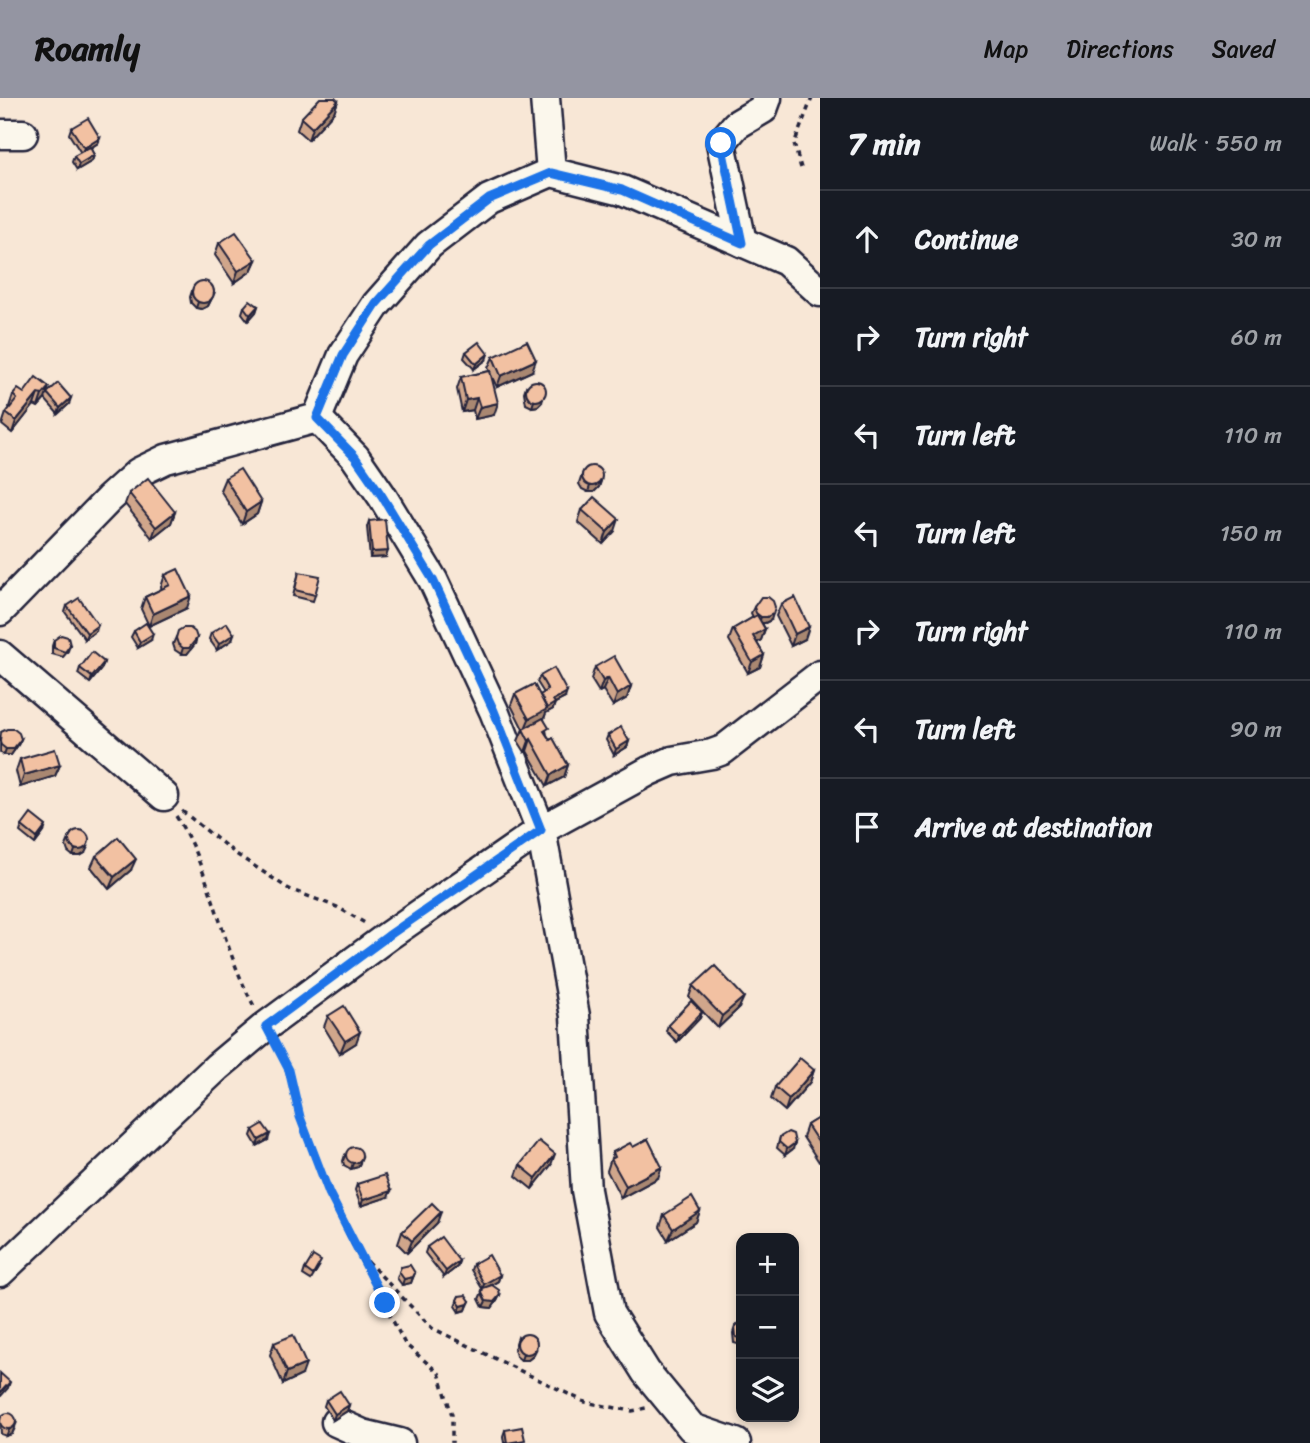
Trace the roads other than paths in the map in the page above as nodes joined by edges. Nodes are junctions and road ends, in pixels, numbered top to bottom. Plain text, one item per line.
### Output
1 (545, 98) edge
2 (767, 98) edge
3 (551, 173) junction
4 (742, 243) junction
5 (820, 292) edge
6 (317, 418) junction
7 (0, 611) edge
8 (0, 655) edge
9 (820, 675) edge
10 (164, 796) road end
11 (541, 830) junction
12 (0, 1272) edge
13 (336, 1422) edge
14 (690, 1428) edge
15 (400, 1443) edge
16 (736, 1443) edge

1 - 3 street
2 - 4 street
3 - 4 street
3 - 6 street
4 - 5 street
6 - 7 street
6 - 11 street
8 - 10 street
9 - 11 street
11 - 12 street
11 - 14 street
13 - 15 street
14 - 16 street

